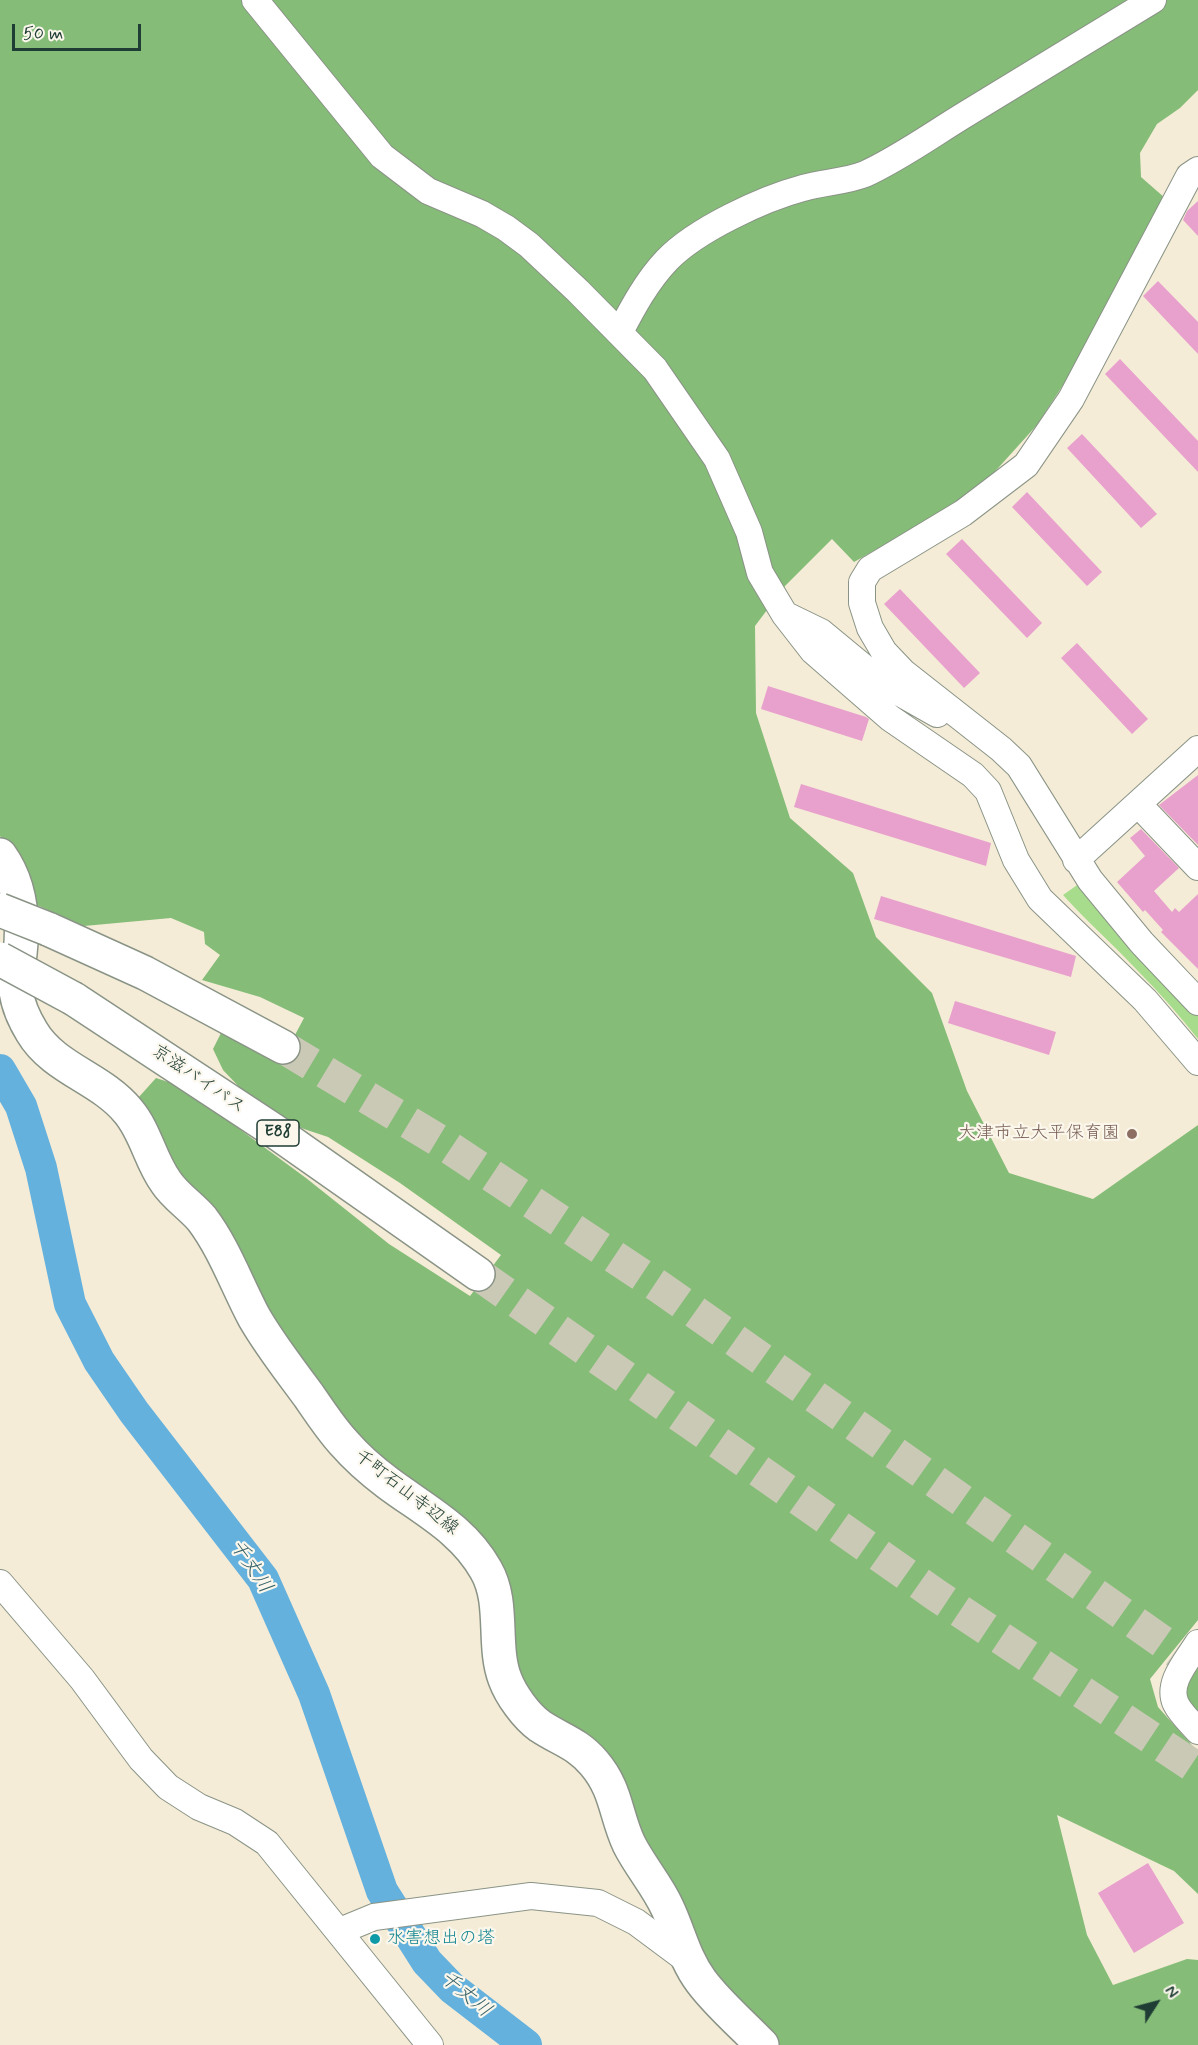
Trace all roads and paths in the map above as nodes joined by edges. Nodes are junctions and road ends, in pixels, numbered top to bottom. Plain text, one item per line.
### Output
1 (255, 0) edge
2 (1153, 0) edge
3 (1198, 170) edge
4 (620, 332) junction
5 (785, 615) junction
6 (957, 714) junction
7 (1198, 749) edge
8 (1137, 804) junction
9 (0, 855) edge
10 (1076, 860) junction
11 (1198, 867) edge
12 (5, 894) edge
13 (0, 958) edge
14 (1198, 1002) edge
15 (284, 1047) tunnel mouth
16 (1198, 1062) edge
17 (478, 1274) tunnel mouth
18 (0, 1583) edge
19 (1198, 1643) edge
20 (1198, 1731) edge
21 (340, 1930) junction
22 (687, 1960) junction
23 (430, 2045) edge
24 (762, 2045) edge

1 - 4 street
2 - 4 street
3 - 6 street
4 - 5 street
5 - 6 street
5 - 16 street
6 - 10 street
7 - 8 street
8 - 10 street
8 - 11 street
9 - 12 main road, 千町石山寺辺線
10 - 14 street
12 - 15 main road, bridge
12 - 22 main road, 千町石山寺辺線
13 - 17 main road, 京滋バイパス / E88, bridge
18 - 21 street
19 - 20 street
21 - 22 street
21 - 23 street
22 - 24 main road, 千町石山寺辺線

